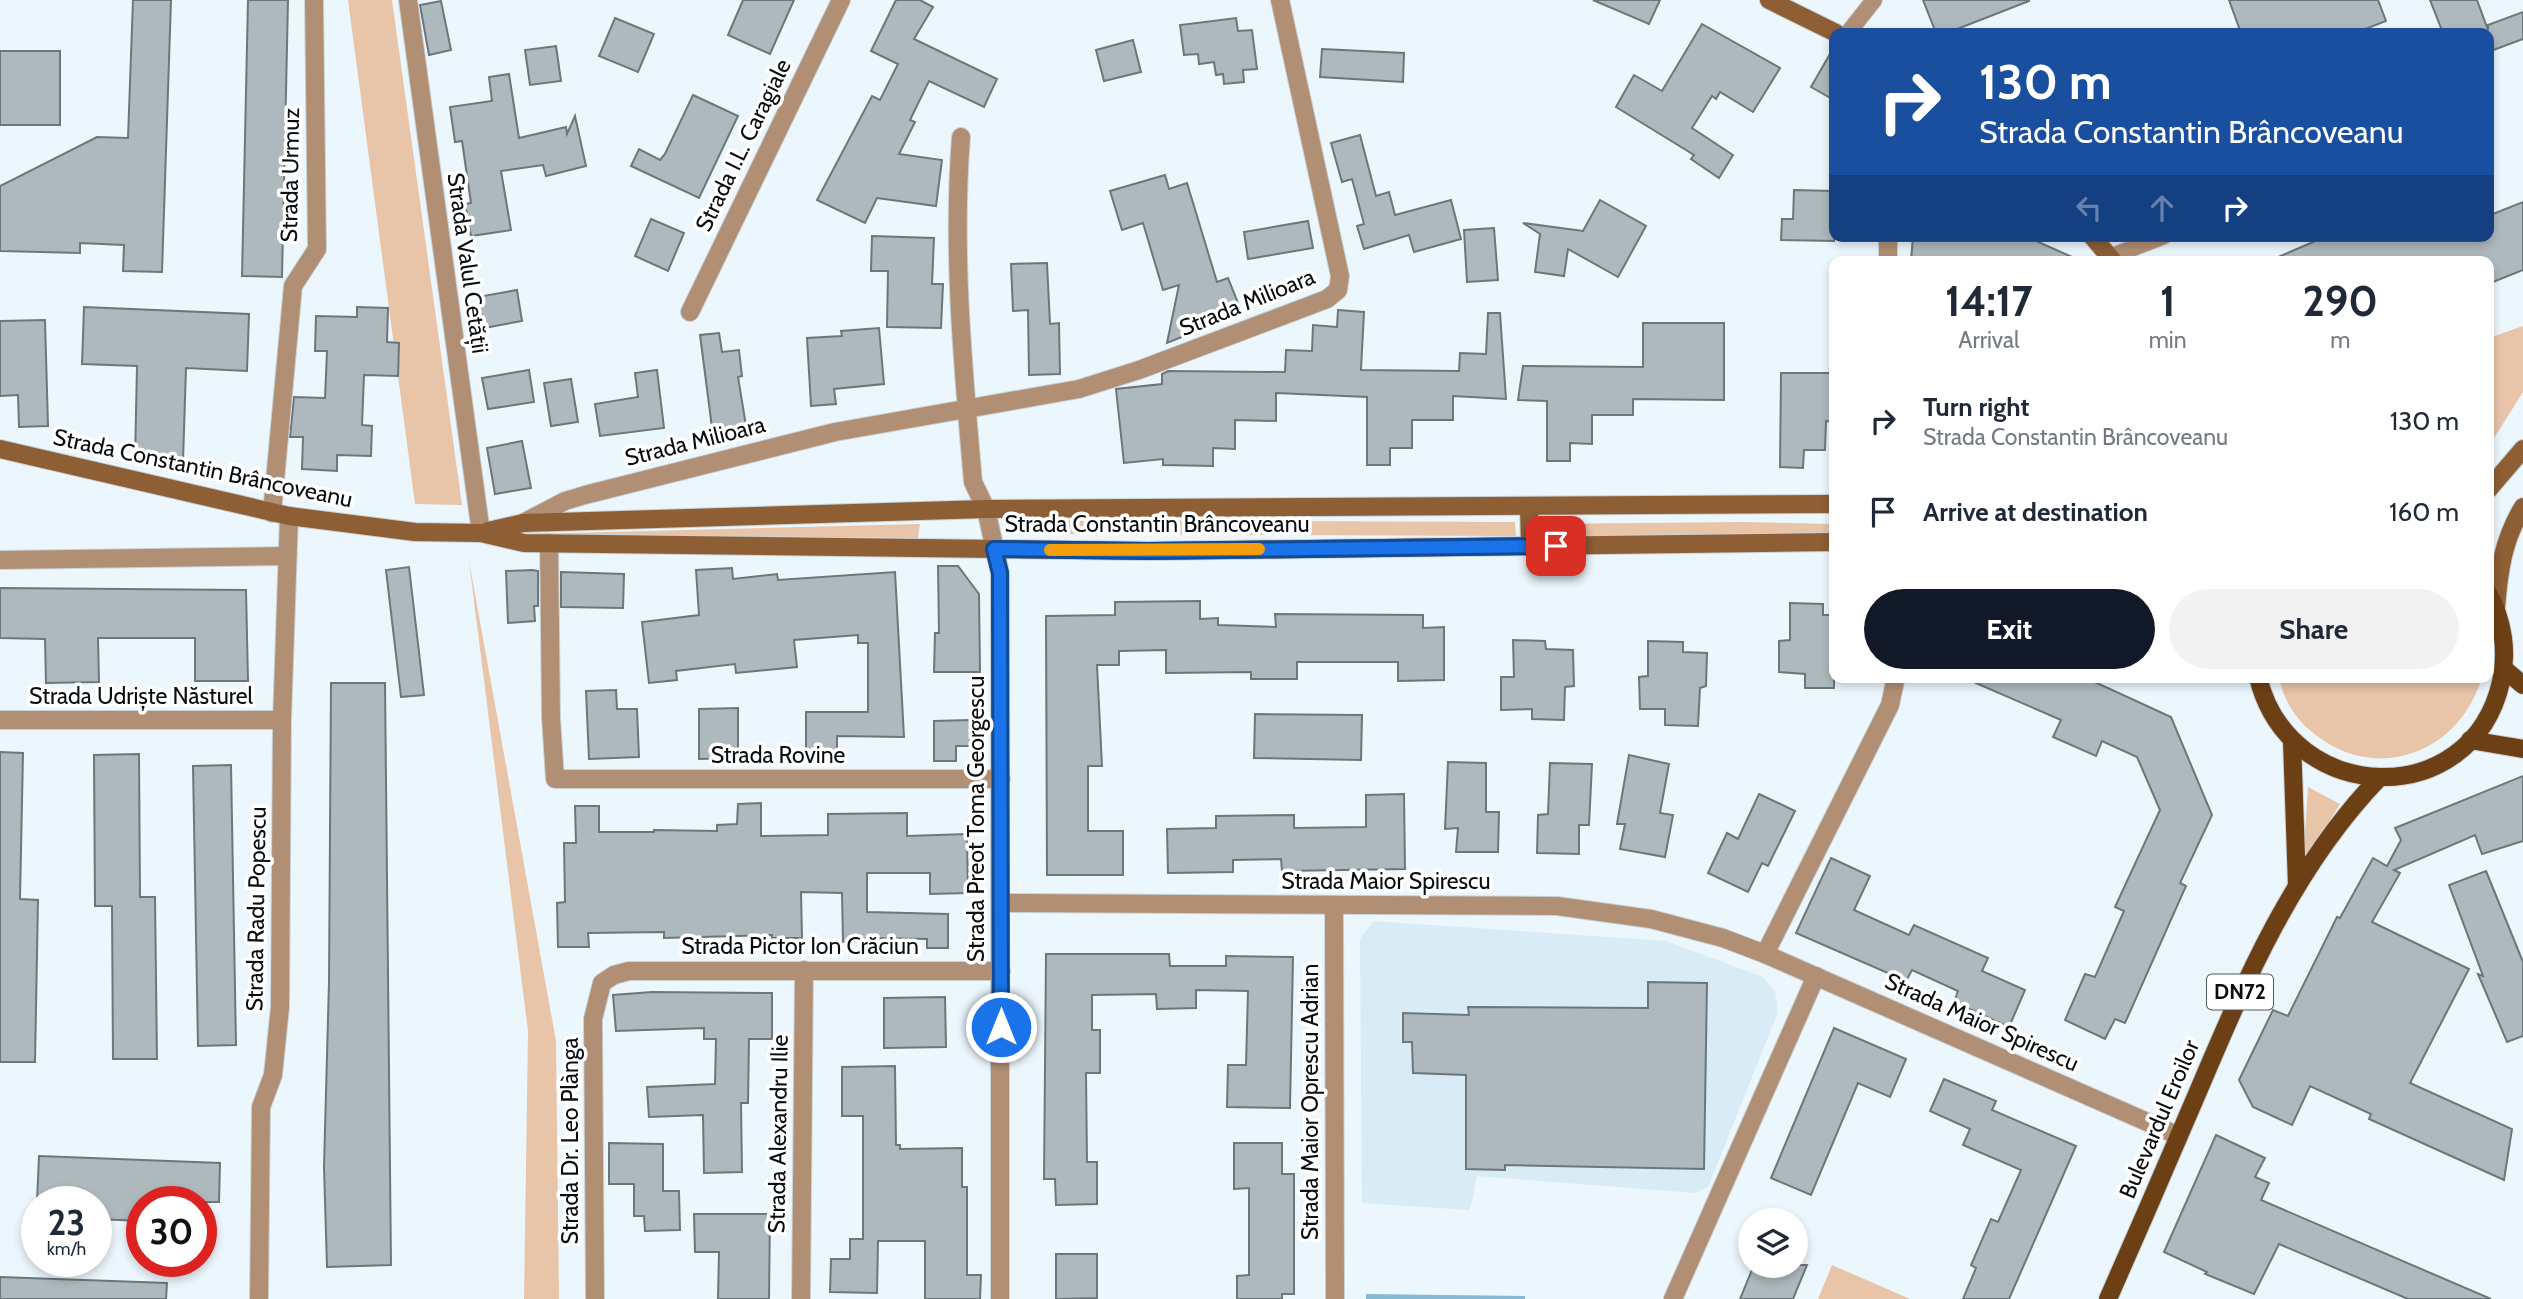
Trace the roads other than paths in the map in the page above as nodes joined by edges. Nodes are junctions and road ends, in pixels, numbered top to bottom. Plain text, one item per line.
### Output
1 (314, 0) edge
2 (408, 0) edge
3 (841, 0) edge
4 (1280, 0) edge
5 (1769, 0) edge
6 (1874, 0) edge
7 (1853, 28) edge
8 (1829, 30) edge
9 (961, 136) dead end
10 (2097, 242) edge
11 (2150, 242) edge
12 (2109, 256) edge
13 (2119, 256) edge
14 (690, 312) dead end
15 (967, 408) junction
16 (0, 449) edge
17 (2523, 449) edge
18 (2494, 483) edge
19 (1829, 504) edge
20 (1529, 507) junction
21 (2523, 507) edge
22 (986, 509) junction
23 (280, 515) junction
24 (523, 523) junction
25 (481, 533) junction
26 (1829, 542) edge
27 (550, 543) junction
28 (1530, 546) junction
29 (994, 549) junction
30 (286, 556) junction
31 (0, 560) edge
32 (2494, 592) edge
33 (2494, 608) edge
34 (2504, 669) junction
35 (1895, 683) edge
36 (2260, 683) edge
37 (2523, 685) edge
38 (0, 720) edge
39 (282, 720) junction
40 (2470, 740) junction
41 (2292, 741) junction
42 (2523, 749) edge
43 (2379, 778) junction
44 (1001, 779) junction
45 (2297, 885) junction
46 (1001, 903) junction
47 (1334, 905) junction
48 (1765, 954) junction
49 (804, 970) junction
50 (1001, 971) junction
51 (1816, 976) junction
52 (602, 983) joint
53 (2179, 1136) junction
54 (260, 1299) edge
55 (595, 1299) edge
56 (801, 1299) edge
57 (1000, 1299) edge
58 (1335, 1299) edge
59 (1673, 1299) edge
60 (2108, 1299) edge

1 - 23 street, Strada Urmuz
2 - 25 street, Strada Valul Cetății
3 - 14 street, Strada I.L. Caragiale
4 - 15 street, Strada Milioara
5 - 8 main road
6 - 7 street
9 - 15 street
10 - 12 main road
11 - 13 street
15 - 22 street
15 - 24 street, Strada Milioara
16 - 23 main road, Strada Constantin Brâncoveanu
17 - 18 main road
19 - 20 main road, Strada Constantin Brâncoveanu
20 - 22 main road, Strada Constantin Brâncoveanu
20 - 28 main road
21 - 32 main road
22 - 24 main road, Strada Constantin Brâncoveanu
22 - 29 street
23 - 25 main road, Strada Constantin Brâncoveanu
23 - 30 street, Strada Radu Popescu
24 - 25 main road, Strada Constantin Brâncoveanu
25 - 27 main road, Strada Constantin Brâncoveanu
26 - 28 main road, Strada Constantin Brâncoveanu
27 - 29 main road, Strada Constantin Brâncoveanu
27 - 44 street, Strada Rovine
28 - 29 main road, Strada Constantin Brâncoveanu
29 - 44 street, Strada Preot Toma Georgescu
30 - 31 street
30 - 39 street, Strada Radu Popescu
33 - 34 main road
34 - 37 main road
34 - 40 main road
35 - 48 street
36 - 41 main road
38 - 39 street, Strada Udriște Năsturel
39 - 54 street, Strada Radu Popescu
40 - 42 main road
40 - 43 main road
41 - 43 main road
41 - 45 main road
43 - 45 main road, Bulevardul Eroilor / DN72
44 - 46 street, Strada Preot Toma Georgescu
45 - 53 main road, Bulevardul Eroilor / DN72
46 - 47 street, Strada Maior Spirescu
46 - 50 street, Strada Preot Toma Georgescu
47 - 48 street, Strada Maior Spirescu
47 - 58 street, Strada Maior Oprescu Adrian
48 - 51 street, Strada Maior Spirescu
49 - 50 street, Strada Pictor Ion Crăciun
49 - 52 street, Strada Pictor Ion Crăciun
49 - 56 street, Strada Alexandru Ilie
50 - 57 street, Strada Preot Toma Georgescu
51 - 53 street, Strada Maior Spirescu
51 - 59 street
52 - 55 street, Strada Dr. Leo Plànga
53 - 60 main road, Bulevardul Eroilor / DN72

